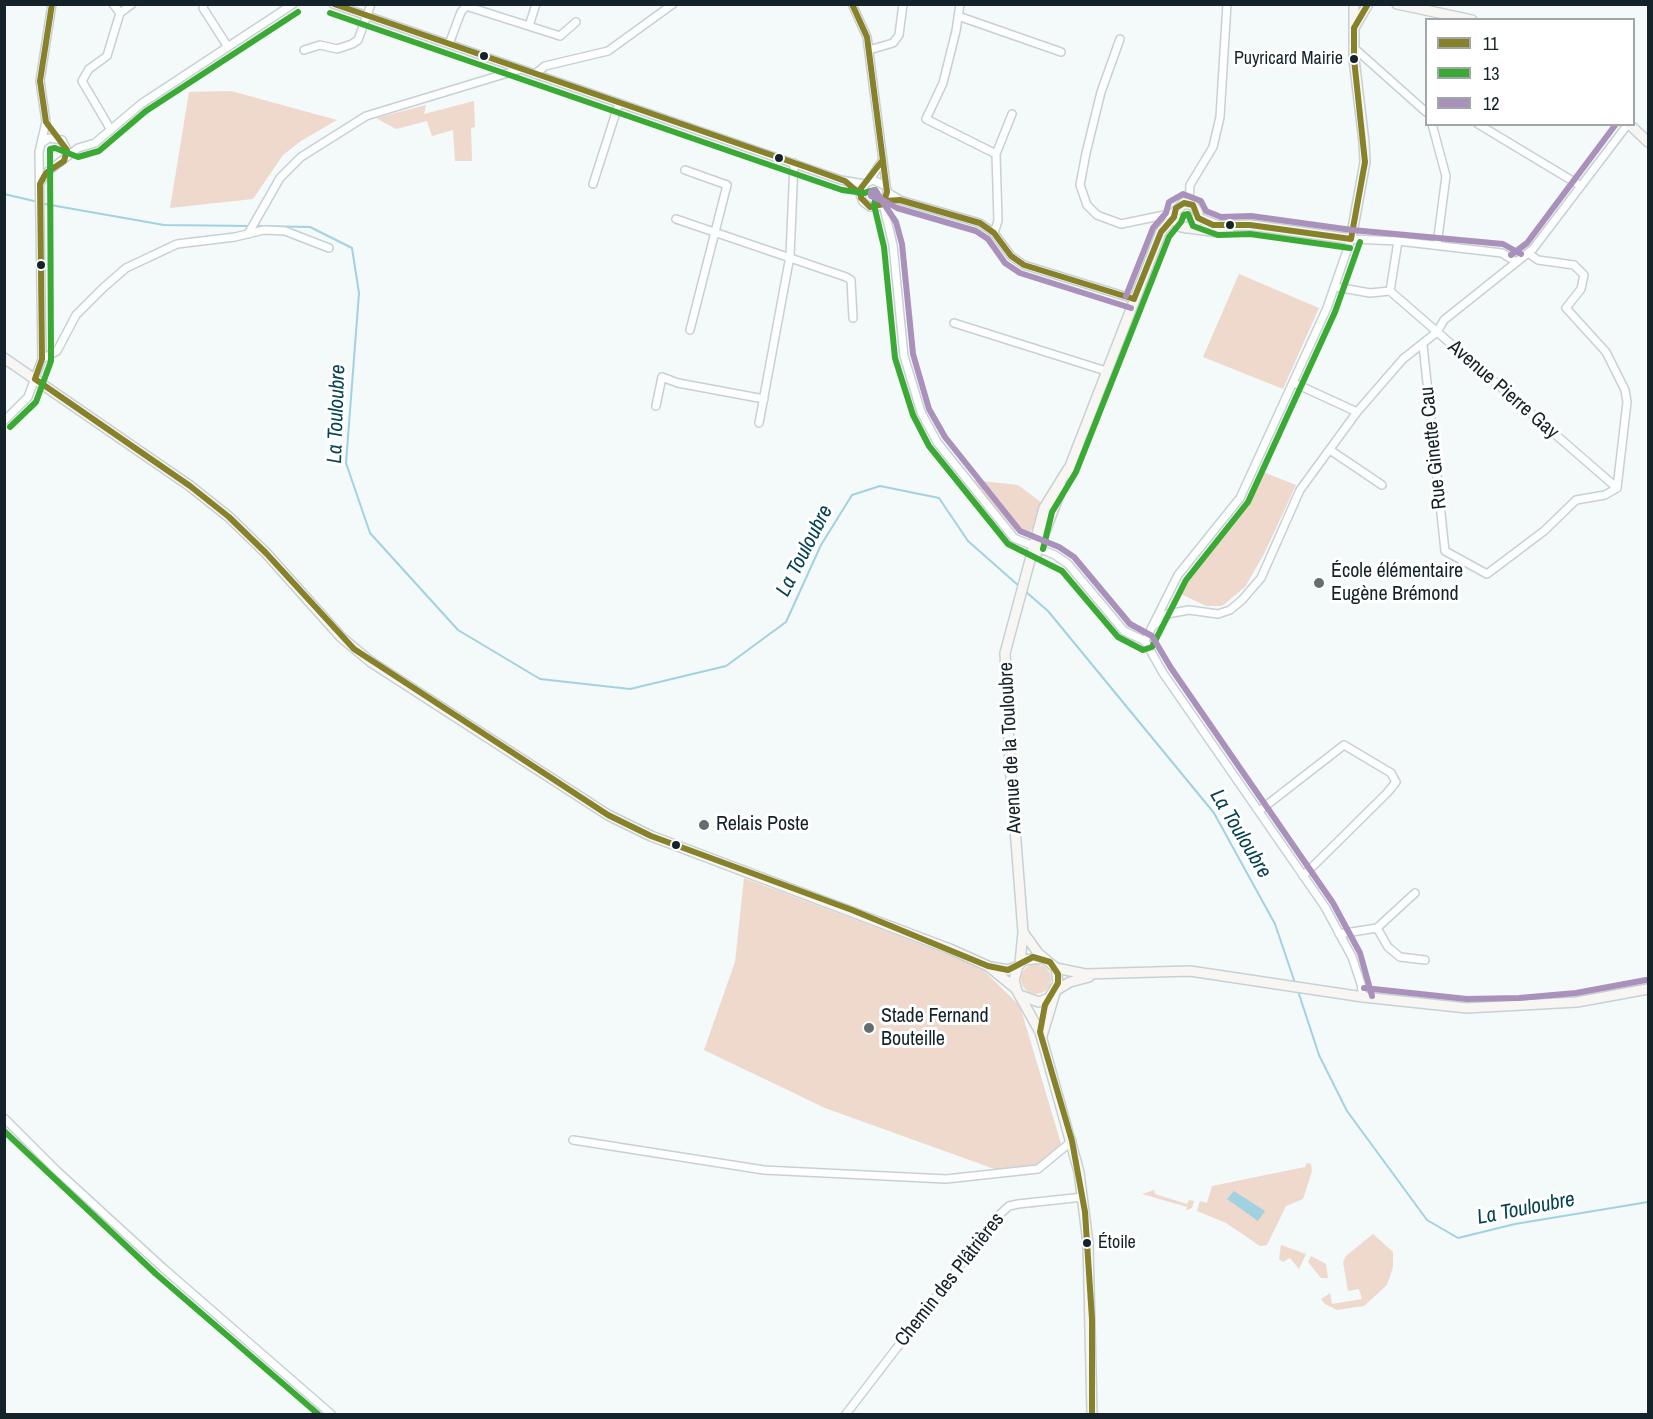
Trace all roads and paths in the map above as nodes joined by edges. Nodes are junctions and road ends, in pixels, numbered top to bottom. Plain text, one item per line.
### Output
1 (52, 4) edge
2 (113, 4) edge
3 (132, 4) edge
4 (204, 4) edge
5 (293, 4) edge
6 (333, 4) edge
7 (371, 4) edge
8 (536, 4) edge
9 (673, 4) edge
10 (852, 4) edge
11 (903, 4) edge
12 (960, 4) edge
13 (1227, 4) edge
14 (1355, 4) edge
15 (1397, 4) edge
16 (1367, 5) edge
17 (283, 8) edge
18 (120, 13) junction
19 (367, 16) junction
20 (958, 16) junction
21 (1463, 18) edge
22 (576, 22) dead end
23 (529, 26) junction
24 (1354, 28) junction
25 (1120, 39) dead end
26 (449, 44) junction
27 (228, 47) junction
28 (1353, 47) junction
29 (304, 50) dead end
30 (869, 50) junction
31 (1061, 52) dead end
32 (522, 69) junction
33 (535, 74) junction
34 (619, 103) junction
35 (1425, 110) edge
36 (1012, 114) dead end
37 (46, 122) junction
38 (1433, 126) edge
39 (1481, 126) edge
40 (1627, 126) edge
41 (1631, 126) edge
42 (111, 130) junction
43 (56, 138) junction
44 (43, 142) junction
45 (1648, 142) edge
46 (65, 144) junction
47 (78, 148) junction
48 (996, 154) junction
49 (66, 157) junction
50 (41, 158) junction
51 (882, 160) junction
52 (794, 163) junction
53 (56, 165) junction
54 (685, 170) dead end
55 (845, 181) junction
56 (867, 182) junction
57 (40, 184) junction
58 (592, 184) dead end
59 (1581, 186) junction
60 (886, 188) junction
61 (860, 194) junction
62 (900, 200) junction
63 (884, 202) junction
64 (1189, 204) junction
65 (875, 207) junction
66 (1174, 215) junction
67 (885, 218) junction
68 (1198, 218) junction
69 (676, 219) dead end
70 (1240, 225) junction
71 (1182, 227) junction
72 (715, 232) junction
73 (994, 233) junction
74 (248, 234) junction
75 (1351, 240) junction
76 (1398, 241) junction
77 (1157, 243) junction
78 (1437, 245) junction
79 (329, 248) dead end
80 (1528, 253) junction
81 (790, 256) junction
82 (1516, 262) junction
83 (1336, 287) junction
84 (1390, 291) junction
85 (1134, 299) junction
86 (853, 318) dead end
87 (954, 323) dead end
88 (690, 330) dead end
89 (1437, 332) junction
90 (1423, 345) junction
91 (4, 358) edge
92 (42, 358) junction
93 (1106, 371) junction
94 (35, 379) junction
95 (1294, 383) junction
96 (764, 399) junction
97 (656, 406) dead end
98 (1358, 412) junction
99 (4, 421) edge
100 (759, 423) dead end
101 (1330, 450) junction
102 (1382, 485) dead end
103 (1617, 488) junction
104 (1037, 548) junction
105 (1152, 627) junction
106 (1145, 641) junction
107 (1259, 811) junction
108 (1303, 876) junction
109 (1415, 893) dead end
110 (1377, 928) junction
111 (1023, 932) junction
112 (1339, 934) junction
113 (1042, 958) junction
114 (1425, 960) dead end
115 (1019, 965) junction
116 (988, 966) junction
117 (1056, 968) junction
118 (1106, 974) junction
119 (1647, 990) edge
120 (1018, 991) junction
121 (1052, 994) junction
122 (1363, 997) junction
123 (1041, 1034) junction
124 (4, 1118) edge
125 (573, 1140) dead end
126 (1072, 1141) junction
127 (1082, 1193) junction
128 (331, 1414) edge
129 (846, 1414) edge
130 (1092, 1414) edge

1 - 37 street
2 - 18 street
3 - 18 street
4 - 27 street
5 - 17 street
6 - 19 street
7 - 19 street
8 - 23 street
9 - 33 street
10 - 30 street
11 - 30 street
12 - 20 street
13 - 64 street
14 - 16 main road
14 - 24 main road
15 - 21 main road
16 - 24 main road
17 - 27 street
18 - 42 street
19 - 26 street
19 - 29 street
20 - 31 street
20 - 48 street
22 - 23 street
23 - 26 street
24 - 28 main road
25 - 66 street
26 - 32 street
27 - 42 street
28 - 35 street
28 - 75 main road
30 - 51 street
32 - 33 street
32 - 74 street
33 - 34 street
34 - 52 street
34 - 58 street
36 - 48 street
37 - 43 street
37 - 44 street
38 - 78 street
39 - 59 street
40 - 59 street
41 - 45 main road
42 - 47 street
43 - 44 street
43 - 46 street
44 - 50 street
46 - 47 street
46 - 49 street
47 - 49 street
48 - 73 street
49 - 53 street
50 - 53 street
50 - 57 street
51 - 56 street
51 - 60 street
52 - 55 street
52 - 81 street
53 - 57 street
54 - 72 street
55 - 56 street
55 - 61 street
56 - 60 street
56 - 61 street
57 - 92 street
59 - 80 street
60 - 62 street
60 - 63 street
61 - 65 street
62 - 63 street
62 - 73 street
63 - 65 street
63 - 67 street
64 - 66 main road
64 - 68 main road
65 - 67 street
66 - 71 main road
66 - 77 main road, Avenue de la Touloubre
67 - 104 street
68 - 70 main road
68 - 71 main road
69 - 72 street
70 - 71 main road
70 - 75 main road
71 - 77 main road, Avenue de la Touloubre
72 - 81 street
72 - 88 street
73 - 85 street
74 - 79 street
74 - 92 street
75 - 76 street
75 - 83 street
76 - 78 street
76 - 84 street
77 - 85 main road, Avenue de la Touloubre
78 - 82 street
80 - 82 street
80 - 103 street
81 - 86 street
81 - 96 street
82 - 89 street
83 - 84 street
83 - 95 street
84 - 89 street, Avenue Pierre Gay
85 - 93 main road, Avenue de la Touloubre
87 - 93 street
89 - 90 street
89 - 103 street, Avenue Pierre Gay
90 - 98 street
90 - 103 street, Rue Ginette Cau
91 - 94 main road
92 - 94 street
93 - 104 main road, Avenue de la Touloubre
94 - 99 street
94 - 116 main road
95 - 98 street
95 - 105 street
96 - 97 street
96 - 100 street
98 - 101 street
101 - 102 street
101 - 105 street
104 - 106 street
104 - 111 main road, Avenue de la Touloubre
105 - 106 street
106 - 107 street
107 - 108 street
107 - 108 street
108 - 112 street
109 - 110 street
110 - 112 street
110 - 114 street
111 - 113 main road
111 - 115 main road, Avenue de la Touloubre
112 - 122 street
113 - 115 main road
113 - 117 main road
115 - 116 main road
115 - 120 main road
116 - 120 main road
117 - 118 main road
117 - 121 main road
118 - 121 main road
118 - 122 main road
119 - 122 main road
120 - 121 main road
120 - 123 main road
121 - 123 main road
123 - 126 main road
124 - 128 street
125 - 126 street
126 - 127 main road
127 - 129 street, Chemin des Plâtrières
127 - 130 main road

